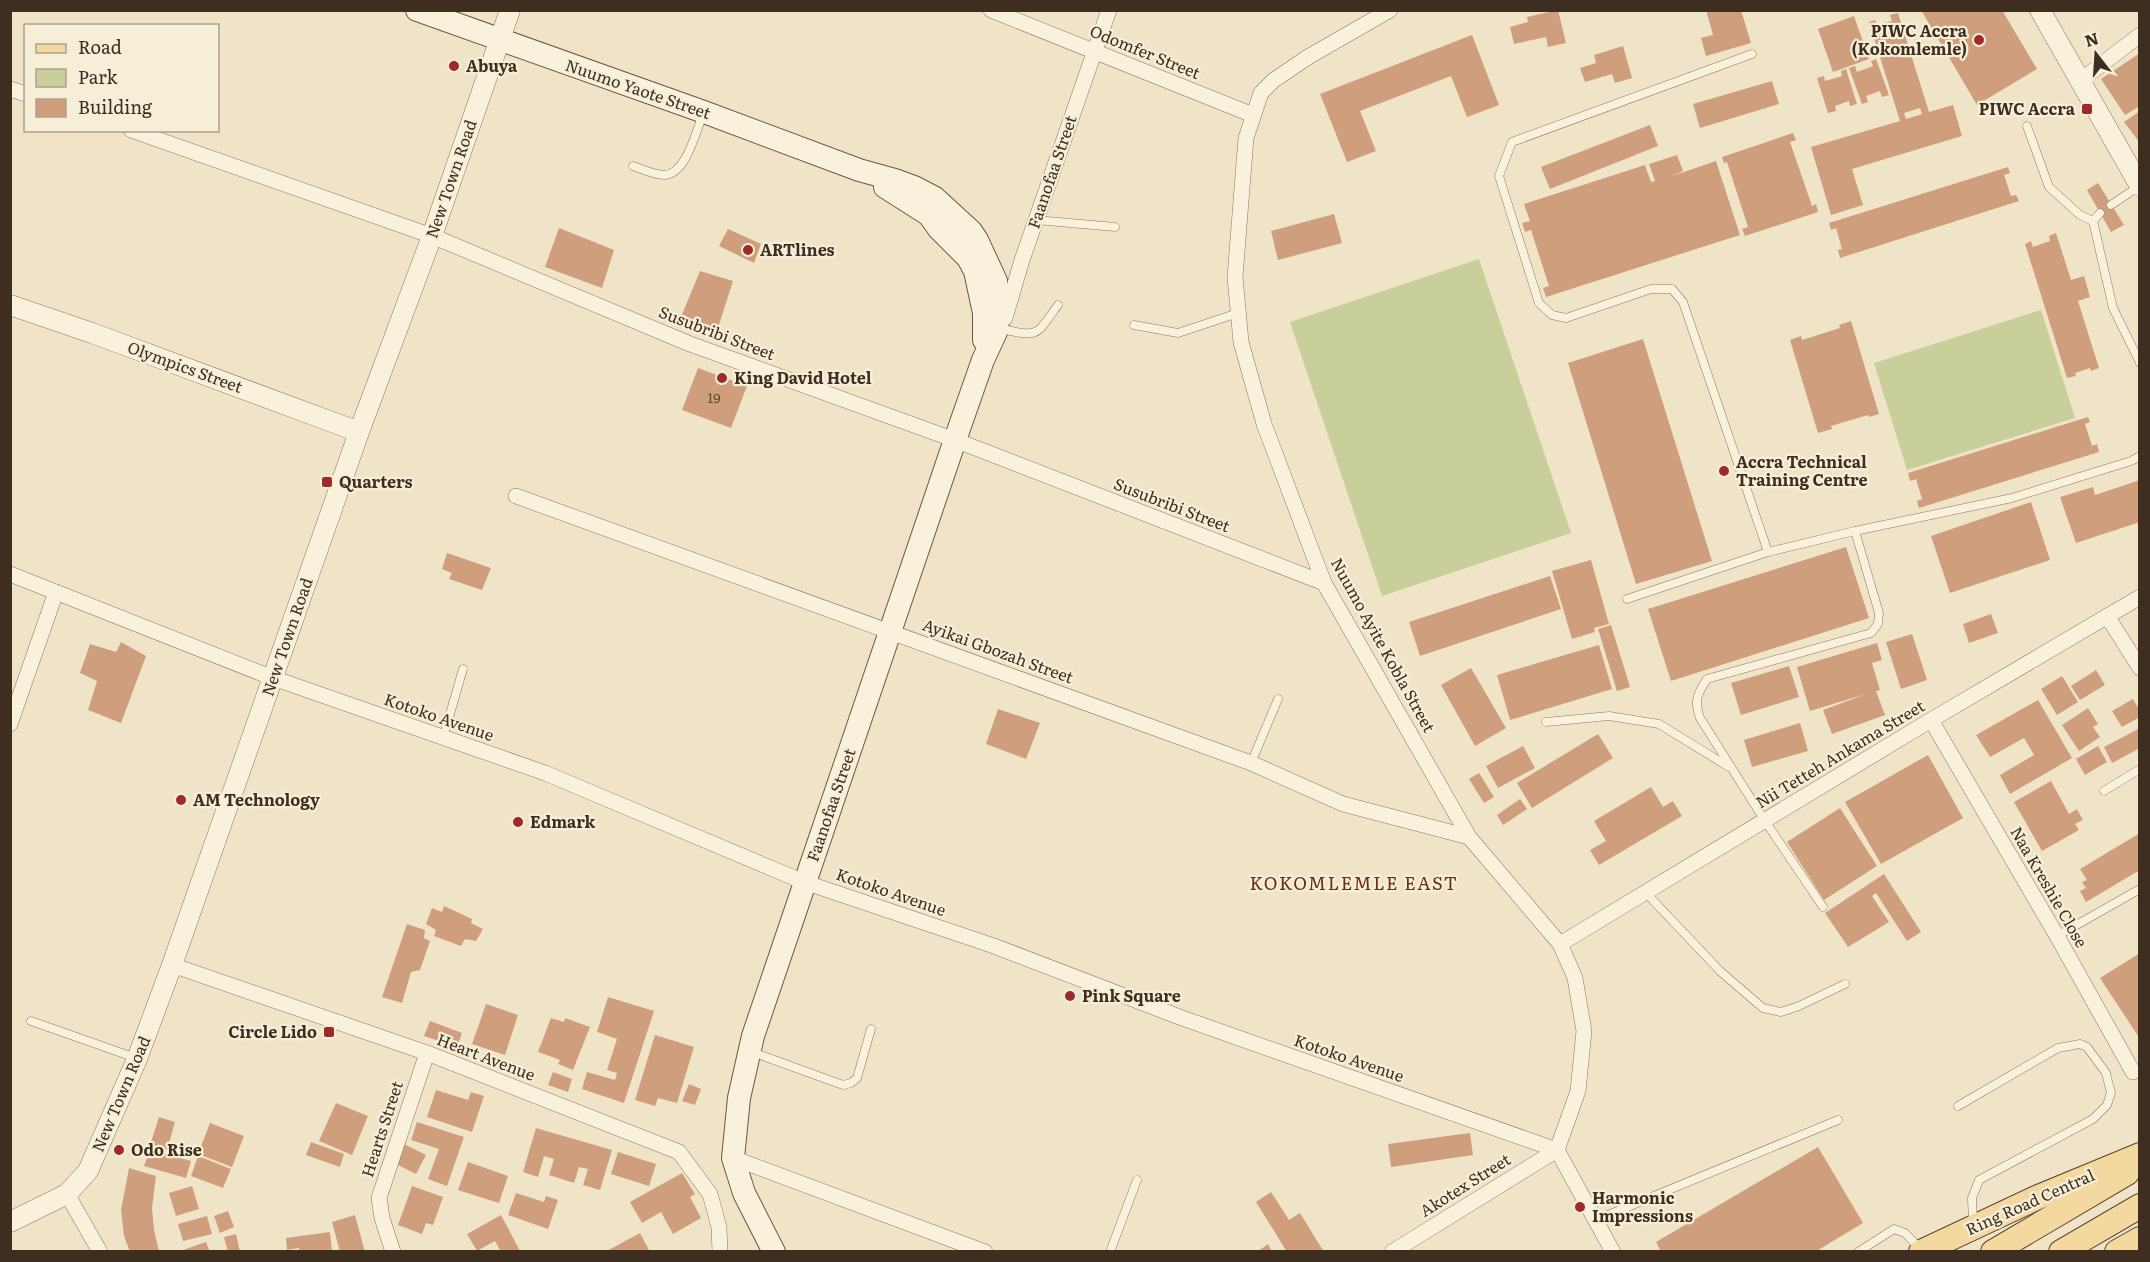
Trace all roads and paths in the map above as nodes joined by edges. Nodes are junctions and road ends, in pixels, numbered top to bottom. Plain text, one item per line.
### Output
1 (417, 10) edge
2 (510, 10) edge
3 (991, 10) edge
4 (1109, 10) edge
5 (1390, 10) edge
6 (2040, 10) edge
7 (2139, 35) edge
8 (499, 41) junction
9 (1094, 51) junction
10 (1752, 54) dead end
11 (2081, 80) junction
12 (704, 112) junction
13 (1252, 115) junction
14 (2027, 126) dead end
15 (137, 132) edge
16 (633, 166) dead end
17 (859, 170) junction
18 (2139, 186) edge
19 (2111, 205) dead end
20 (2100, 213) dead end
21 (1036, 220) junction
22 (2093, 221) junction
23 (1115, 227) dead end
24 (432, 236) junction
25 (10, 305) edge
26 (1058, 305) dead end
27 (1238, 313) junction
28 (1134, 325) dead end
29 (999, 330) junction
30 (983, 360) junction
31 (2139, 363) edge
32 (359, 432) junction
33 (956, 440) junction
34 (2139, 456) edge
35 (516, 496) dead end
36 (1855, 531) junction
37 (1768, 552) junction
38 (10, 574) edge
39 (1324, 583) junction
40 (56, 592) junction
41 (2139, 597) edge
42 (1627, 599) dead end
43 (2107, 616) junction
44 (890, 631) junction
45 (2139, 668) edge
46 (463, 669) dead end
47 (273, 678) junction
48 (1278, 699) dead end
49 (1931, 720) junction
50 (1546, 722) dead end
51 (10, 724) edge
52 (443, 738) junction
53 (1251, 763) junction
54 (1732, 769) junction
55 (2139, 770) edge
56 (2104, 791) dead end
57 (1765, 821) junction
58 (1469, 837) junction
59 (804, 882) junction
60 (2139, 889) edge
61 (1646, 893) junction
62 (1823, 907) dead end
63 (2057, 936) junction
64 (1560, 944) junction
65 (172, 965) junction
66 (1845, 984) dead end
67 (31, 1021) dead end
68 (871, 1029) dead end
69 (750, 1052) junction
70 (427, 1053) junction
71 (137, 1059) junction
72 (2133, 1072) dead end
73 (1958, 1106) dead end
74 (1838, 1120) dead end
75 (1557, 1150) junction
76 (2139, 1155) edge
77 (733, 1158) junction
78 (2139, 1166) edge
79 (1137, 1180) dead end
80 (67, 1194) junction
81 (2139, 1206) edge
82 (1596, 1220) junction
83 (10, 1222) edge
84 (1973, 1227) junction
85 (2139, 1239) edge
86 (100, 1251) edge
87 (393, 1251) edge
88 (720, 1251) edge
89 (774, 1251) edge
90 (985, 1251) edge
91 (1110, 1251) edge
92 (1392, 1251) edge
93 (1613, 1251) edge
94 (1858, 1251) edge
95 (1922, 1251) edge
96 (1993, 1251) edge
97 (2061, 1251) edge
98 (2117, 1251) edge

1 - 8 main road, Nuumo Yaote Street
2 - 8 street, New Town Road
3 - 9 street, Odomfer Street
4 - 9 street, Faanofaa Street
5 - 13 street, Nuumo Ayite Kobla Street
6 - 11 street
7 - 11 street
8 - 12 main road, Nuumo Yaote Street
8 - 24 street, New Town Road
9 - 13 street, Odomfer Street
9 - 21 street, Faanofaa Street
10 - 37 lane
11 - 18 street
12 - 16 lane
12 - 17 main road, Nuumo Yaote Street
13 - 27 street, Nuumo Ayite Kobla Street
14 - 22 lane
15 - 24 street, Susubribi Street
17 - 29 main road, Nuumo Yaote Street
17 - 30 main road, Nuumo Yaote Street
18 - 19 lane
20 - 22 lane
21 - 23 lane
21 - 29 street, Faanofaa Street
22 - 31 lane
24 - 32 street, New Town Road
24 - 33 street, Susubribi Street
25 - 32 street, Olympics Street
26 - 29 lane
27 - 28 lane
27 - 39 street, Nuumo Ayite Kobla Street
29 - 30 main road, Nuumo Yaote Street
30 - 33 main road, Faanofaa Street
32 - 47 street, New Town Road
33 - 39 street, Susubribi Street
33 - 44 main road, Faanofaa Street
34 - 36 lane
35 - 44 street, Ayikai Gbozah Street
36 - 37 lane
36 - 54 lane
37 - 42 lane
38 - 40 street, Kotoko Avenue
39 - 58 street, Nuumo Ayite Kobla Street
40 - 47 street, Kotoko Avenue
40 - 51 street
41 - 43 street, Nii Tetteh Ankama Street
43 - 45 street
43 - 49 street, Nii Tetteh Ankama Street
44 - 53 street, Ayikai Gbozah Street
44 - 59 main road, Faanofaa Street
46 - 52 lane
47 - 52 street, Kotoko Avenue
47 - 65 street, New Town Road
48 - 53 lane
49 - 57 street, Nii Tetteh Ankama Street
49 - 63 street, Naa Kreshie Close
50 - 54 lane
52 - 59 street, Kotoko Avenue
53 - 58 street, Ayikai Gbozah Street
54 - 57 lane
55 - 56 lane
57 - 61 street, Nii Tetteh Ankama Street
57 - 62 lane
58 - 64 street, Nuumo Ayite Kobla Street
59 - 69 main road, Faanofaa Street
59 - 75 street, Kotoko Avenue
60 - 63 lane
61 - 64 street, Nii Tetteh Ankama Street
61 - 66 lane
63 - 72 street, Naa Kreshie Close
64 - 75 street, Nuumo Ayite Kobla Street
65 - 70 street, Heart Avenue
65 - 71 street, New Town Road
67 - 71 lane
68 - 69 lane
69 - 77 main road, Faanofaa Street
70 - 87 street, Hearts Street
70 - 88 street, Heart Avenue
71 - 80 street, New Town Road
73 - 84 lane
74 - 82 lane
75 - 82 street
75 - 92 street, Akotex Street
76 - 84 main road, Ring Road Central
77 - 89 main road, Faanofaa Street
77 - 90 street
78 - 96 main road, Ring Road Central
79 - 91 lane
80 - 83 street, New Town Road
80 - 86 street
81 - 97 main road
82 - 93 street
84 - 95 main road, Ring Road Central
85 - 98 main road
94 - 95 lane

